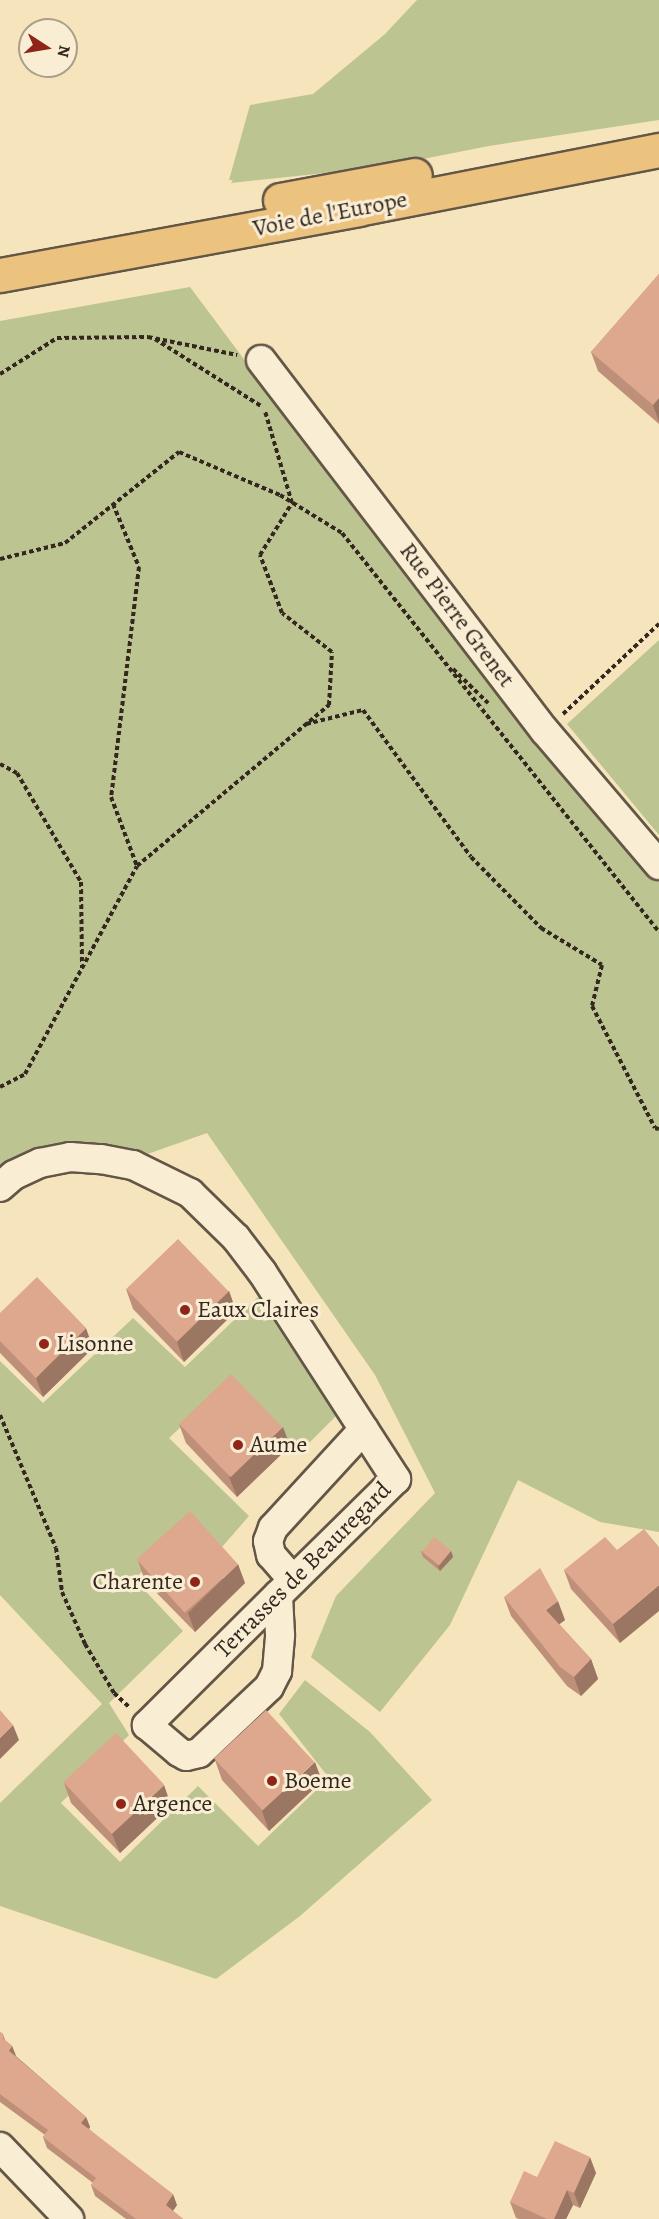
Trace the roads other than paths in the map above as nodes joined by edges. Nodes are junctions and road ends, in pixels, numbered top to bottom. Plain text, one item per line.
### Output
1 (659, 134) edge
2 (659, 150) edge
3 (0, 256) edge
4 (0, 275) edge
5 (261, 360) road end
6 (659, 865) edge
7 (0, 1186) edge
8 (364, 1429) junction
9 (285, 1587) junction
10 (0, 2147) edge
11 (69, 2219) edge

1 - 3 main road, Voie de l'Europe
2 - 4 main road, Voie de l'Europe
5 - 6 street, Rue Pierre Grenet
7 - 8 street, Terrasses de Beauregard
8 - 9 street
8 - 9 street, Terrasses de Beauregard
9 - 9 street, Terrasses de Beauregard
10 - 11 street

